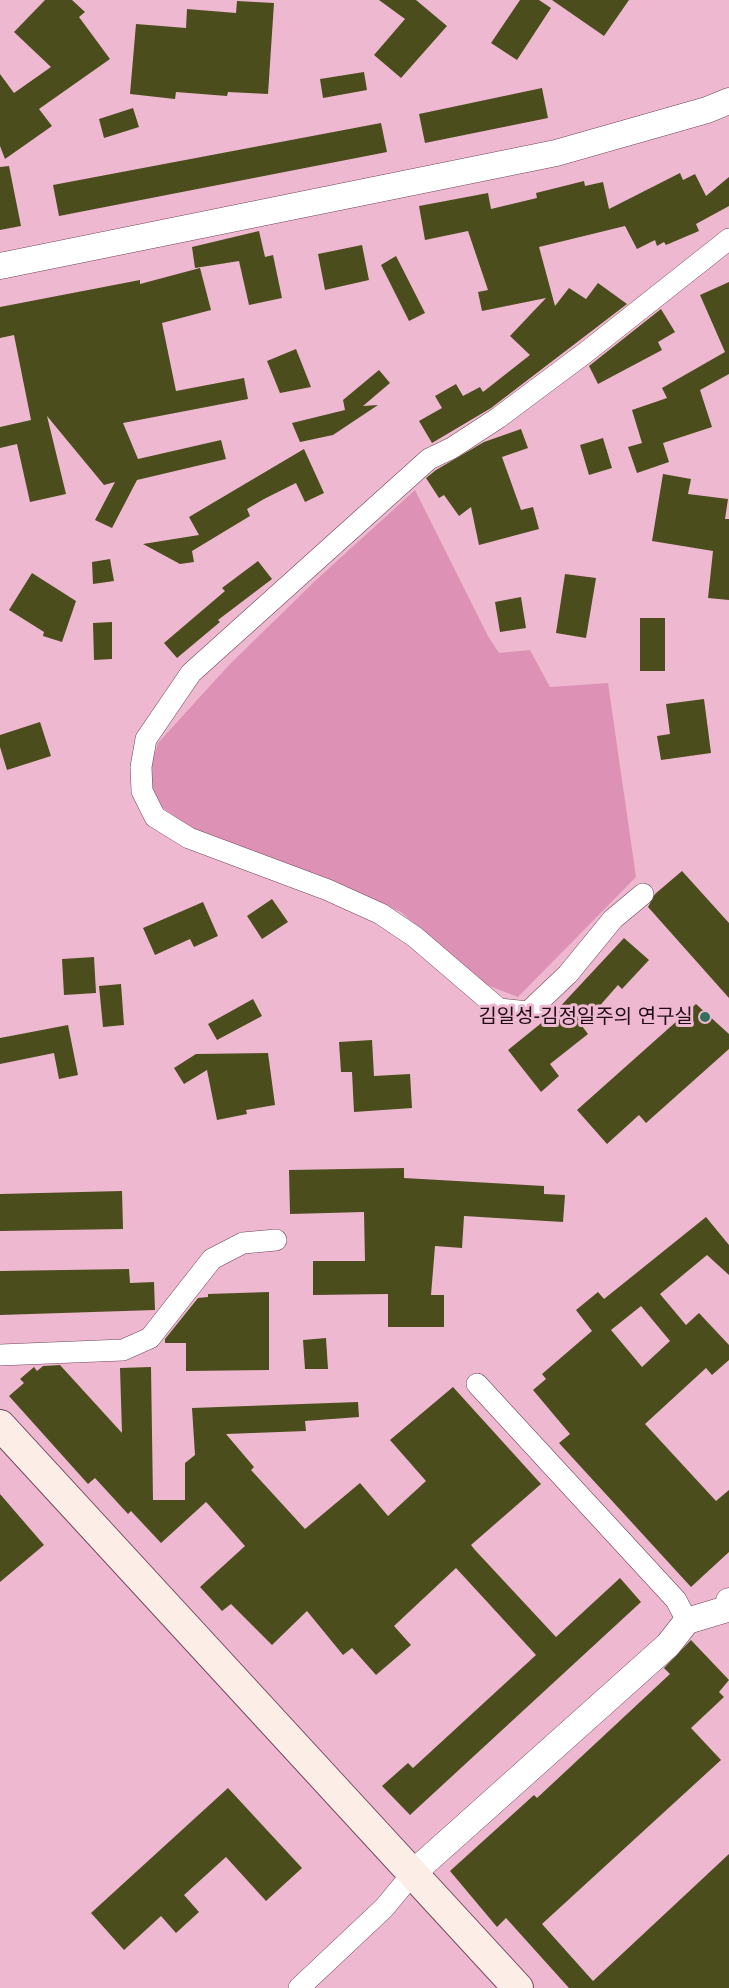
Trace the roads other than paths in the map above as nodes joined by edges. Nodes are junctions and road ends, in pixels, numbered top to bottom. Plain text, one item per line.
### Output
1 (729, 100) edge
2 (729, 239) edge
3 (0, 266) edge
4 (643, 894) dead end
5 (276, 1240) dead end
6 (0, 1355) edge
7 (477, 1384) dead end
8 (0, 1425) edge
9 (728, 1608) edge
10 (687, 1621) junction
11 (413, 1873) junction
12 (299, 1988) edge
13 (518, 1988) edge

1 - 3 street
2 - 4 street
5 - 6 street
7 - 10 street
8 - 11 main road
9 - 10 street
10 - 11 street
11 - 12 street
11 - 13 main road

